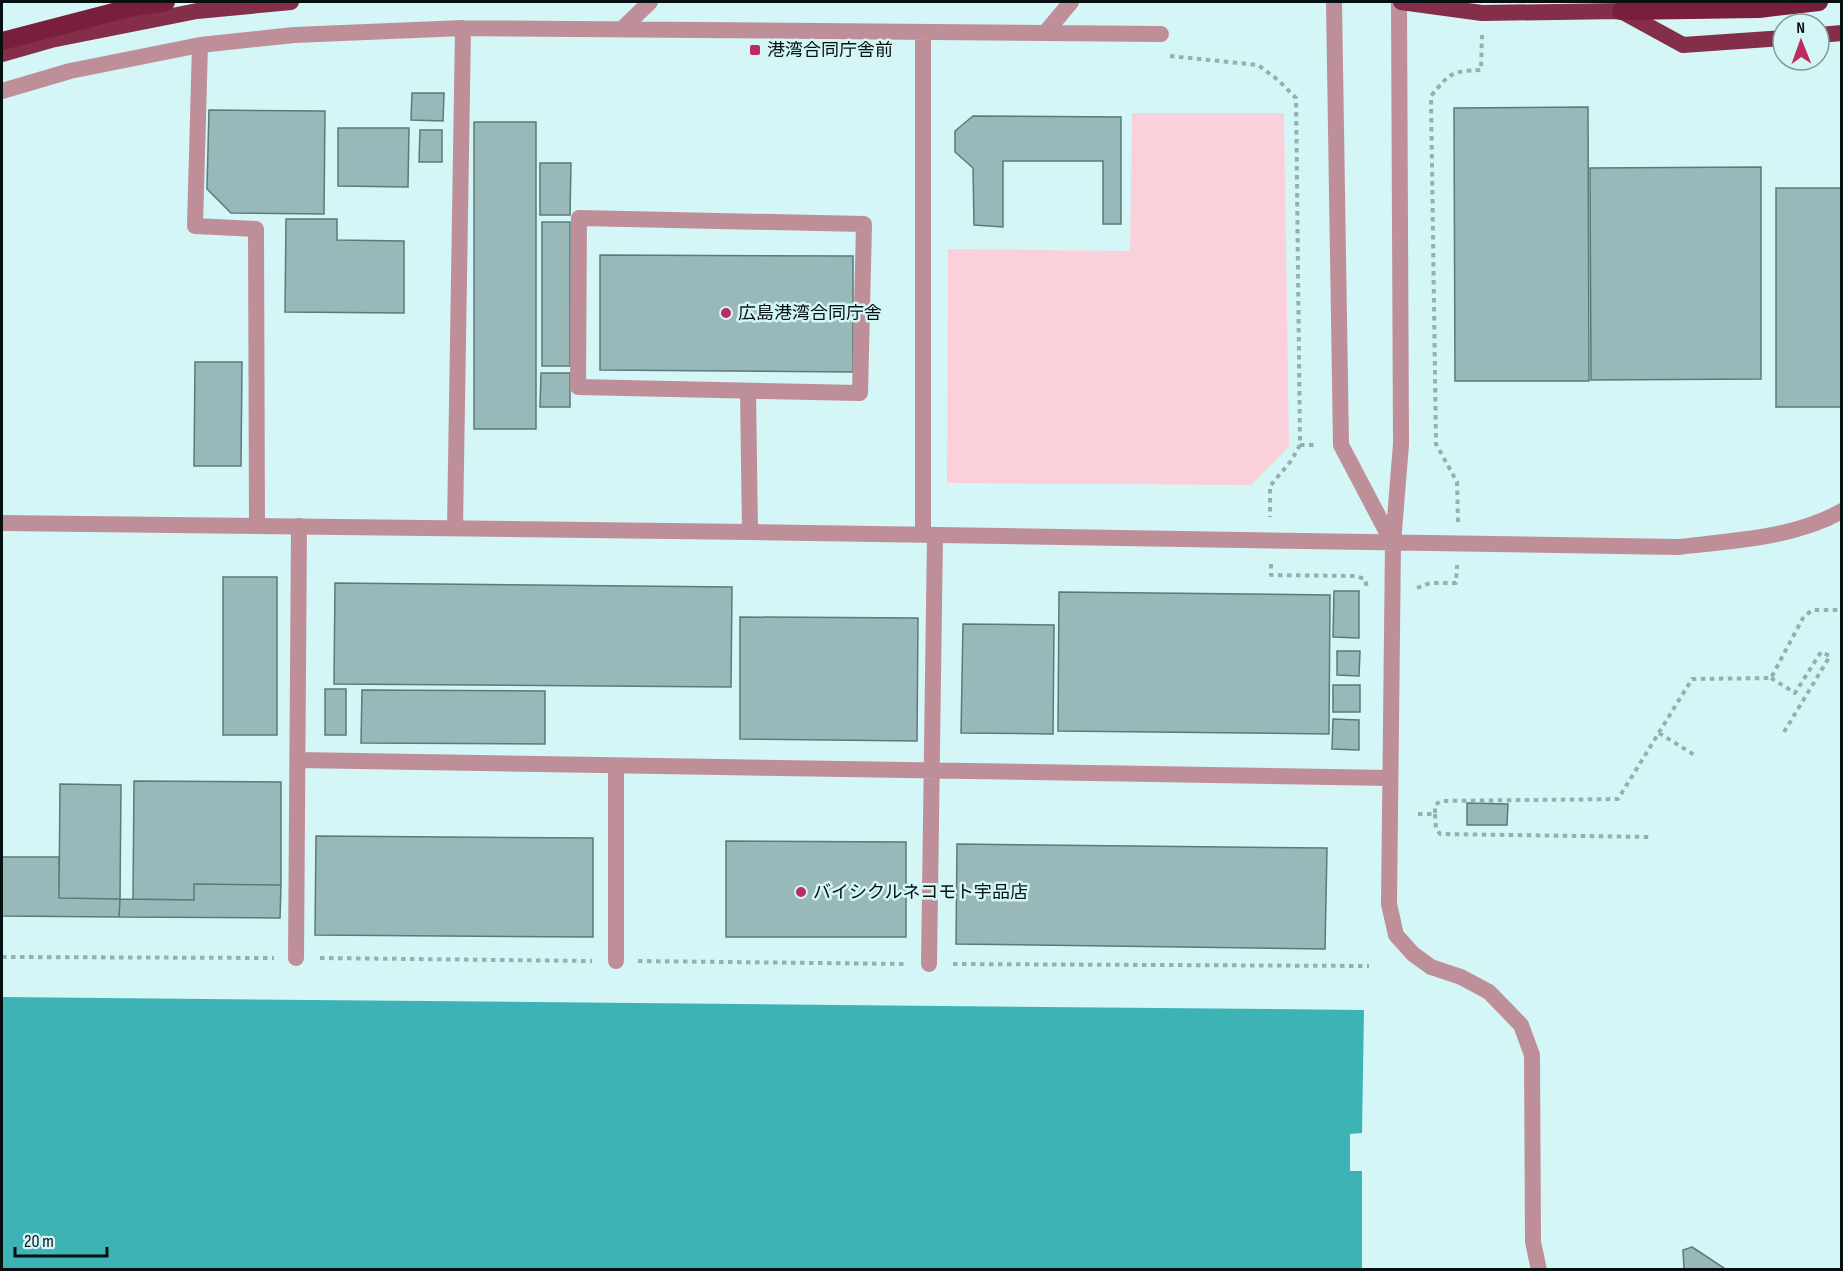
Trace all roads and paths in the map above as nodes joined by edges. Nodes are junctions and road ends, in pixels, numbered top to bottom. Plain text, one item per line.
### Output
1 (166, 2) edge
2 (291, 2) edge
3 (650, 2) edge
4 (1071, 2) edge
5 (1334, 2) edge
6 (1400, 2) edge
7 (1819, 2) edge
8 (1622, 11) junction
9 (463, 28) junction
10 (622, 29) junction
11 (1483, 29) dead end
12 (923, 32) junction
13 (1045, 33) junction
14 (1161, 34) dead end
15 (1771, 39) edge
16 (2, 40) edge
17 (200, 45) junction
18 (2, 54) edge
19 (1167, 56) dead end
20 (2, 91) edge
21 (748, 391) junction
22 (1457, 482) dead end
23 (1270, 486) dead end
24 (1842, 511) edge
25 (2, 523) edge
26 (257, 526) junction
27 (299, 526) junction
28 (455, 528) junction
29 (750, 532) junction
30 (929, 535) junction
31 (1393, 543) junction
32 (1271, 575) dead end
33 (1456, 583) dead end
34 (1367, 588) dead end
35 (1420, 588) dead end
36 (1842, 610) edge
37 (1771, 678) junction
38 (1784, 732) dead end
39 (1659, 733) junction
40 (1696, 756) dead end
41 (298, 760) junction
42 (616, 766) junction
43 (932, 771) junction
44 (1390, 778) junction
45 (1418, 814) dead end
46 (1435, 814) junction
47 (1652, 837) dead end
48 (2, 957) edge
49 (297, 958) junction
50 (616, 961) junction
51 (929, 964) junction
52 (1369, 966) dead end
53 (1539, 1269) edge

1 - 16 highway
2 - 18 highway
3 - 10 street
4 - 13 street
5 - 31 street
6 - 8 highway
6 - 31 street
7 - 8 highway
8 - 15 highway
9 - 10 street
9 - 17 street
9 - 28 street
10 - 12 street
11 - 22 path
12 - 13 street
12 - 30 street
13 - 14 street
17 - 20 street
17 - 26 street
19 - 23 path
21 - 21 street
21 - 29 street
24 - 31 street
25 - 26 street
26 - 27 street
27 - 28 street
27 - 41 street
28 - 29 street
29 - 30 street
30 - 31 street
30 - 43 street
31 - 44 street
32 - 34 path
33 - 35 path
36 - 37 path
37 - 38 path
37 - 39 path
39 - 40 path
39 - 46 path
41 - 42 street
41 - 49 street
42 - 43 street
42 - 50 street
43 - 44 street
43 - 51 street
44 - 53 street
45 - 46 path
46 - 47 path
48 - 49 path
49 - 50 path
50 - 51 path
51 - 52 path

